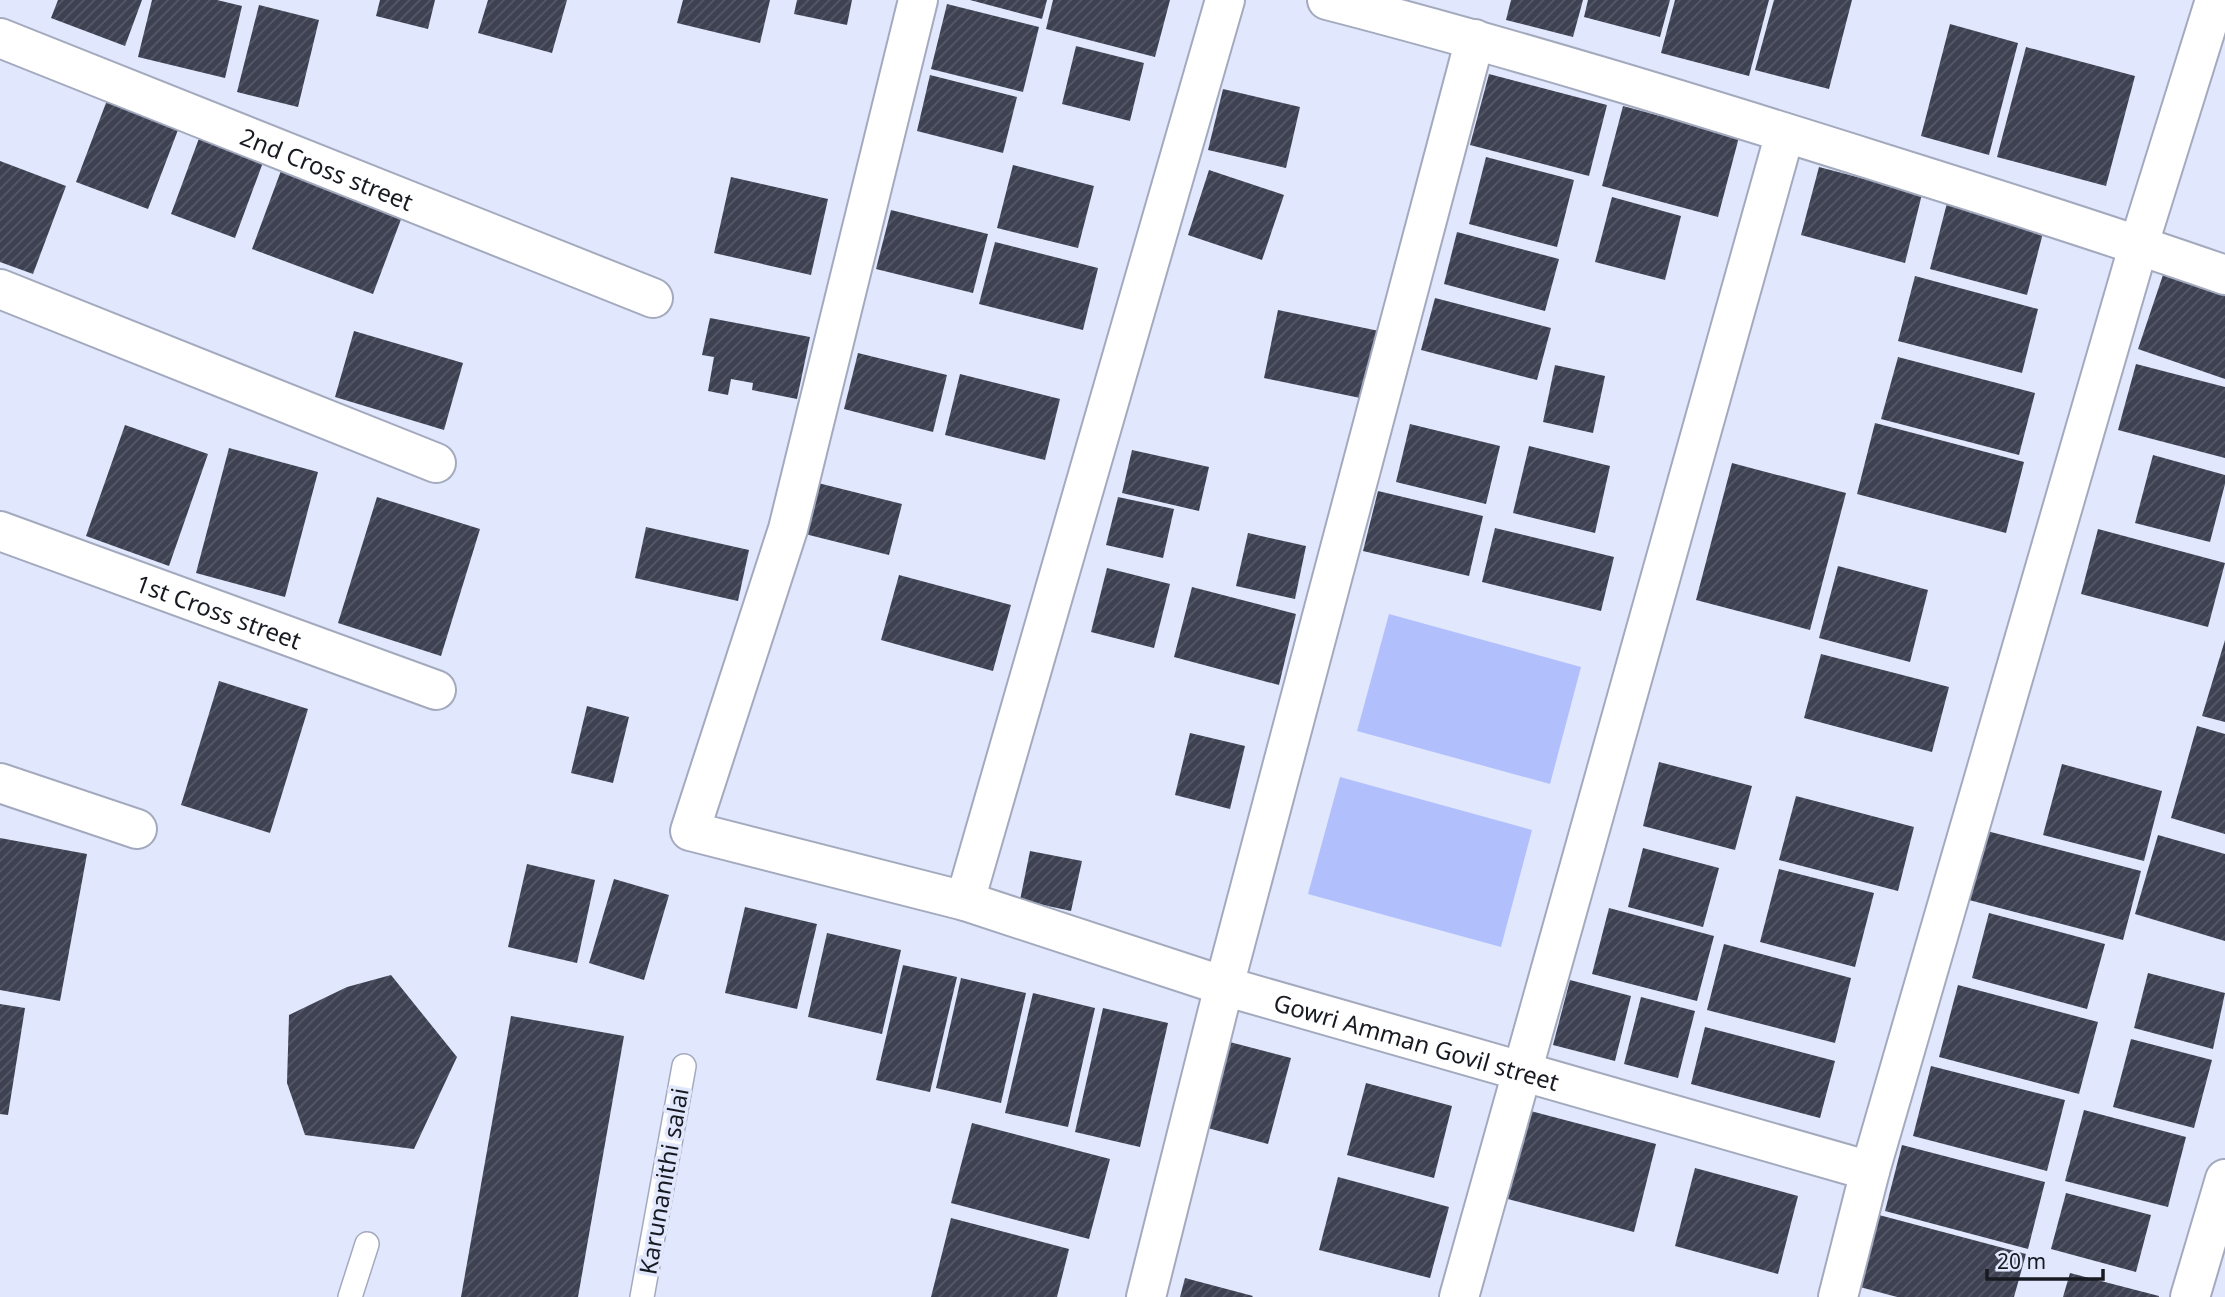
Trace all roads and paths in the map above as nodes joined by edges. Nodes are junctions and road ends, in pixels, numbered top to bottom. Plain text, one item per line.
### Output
1 (918, 0) edge
2 (1225, 0) edge
3 (1327, 0) edge
4 (2215, 0) edge
5 (0, 38) edge
6 (1475, 39) junction
7 (1786, 132) junction
8 (2138, 244) junction
9 (2225, 275) edge
10 (0, 289) edge
11 (653, 299) dead end
12 (436, 463) dead end
13 (0, 531) edge
14 (436, 690) dead end
15 (0, 783) edge
16 (137, 829) dead end
17 (965, 901) junction
18 (1224, 986) junction
19 (684, 1066) dead end
20 (1521, 1072) junction
21 (1870, 1171) junction
22 (2225, 1179) edge
23 (367, 1244) dead end
24 (350, 1297) edge
25 (642, 1297) edge
26 (1146, 1297) edge
27 (1459, 1297) edge
28 (1838, 1297) edge
29 (2190, 1297) edge

1 - 17 street, Gowri Amman Govil street
2 - 17 street
3 - 6 street
4 - 8 street
5 - 11 street, 2nd Cross street
6 - 7 street
6 - 18 street
7 - 8 street
7 - 20 street
8 - 9 street
8 - 21 street
10 - 12 street
13 - 14 street, 1st Cross street
15 - 16 street
17 - 18 street, Gowri Amman Govil street
18 - 20 street, Gowri Amman Govil street
18 - 26 street
19 - 25 lane, Karunanithi salai
20 - 21 street, Gowri Amman Govil street
20 - 27 street
21 - 28 street
22 - 29 street
23 - 24 lane

